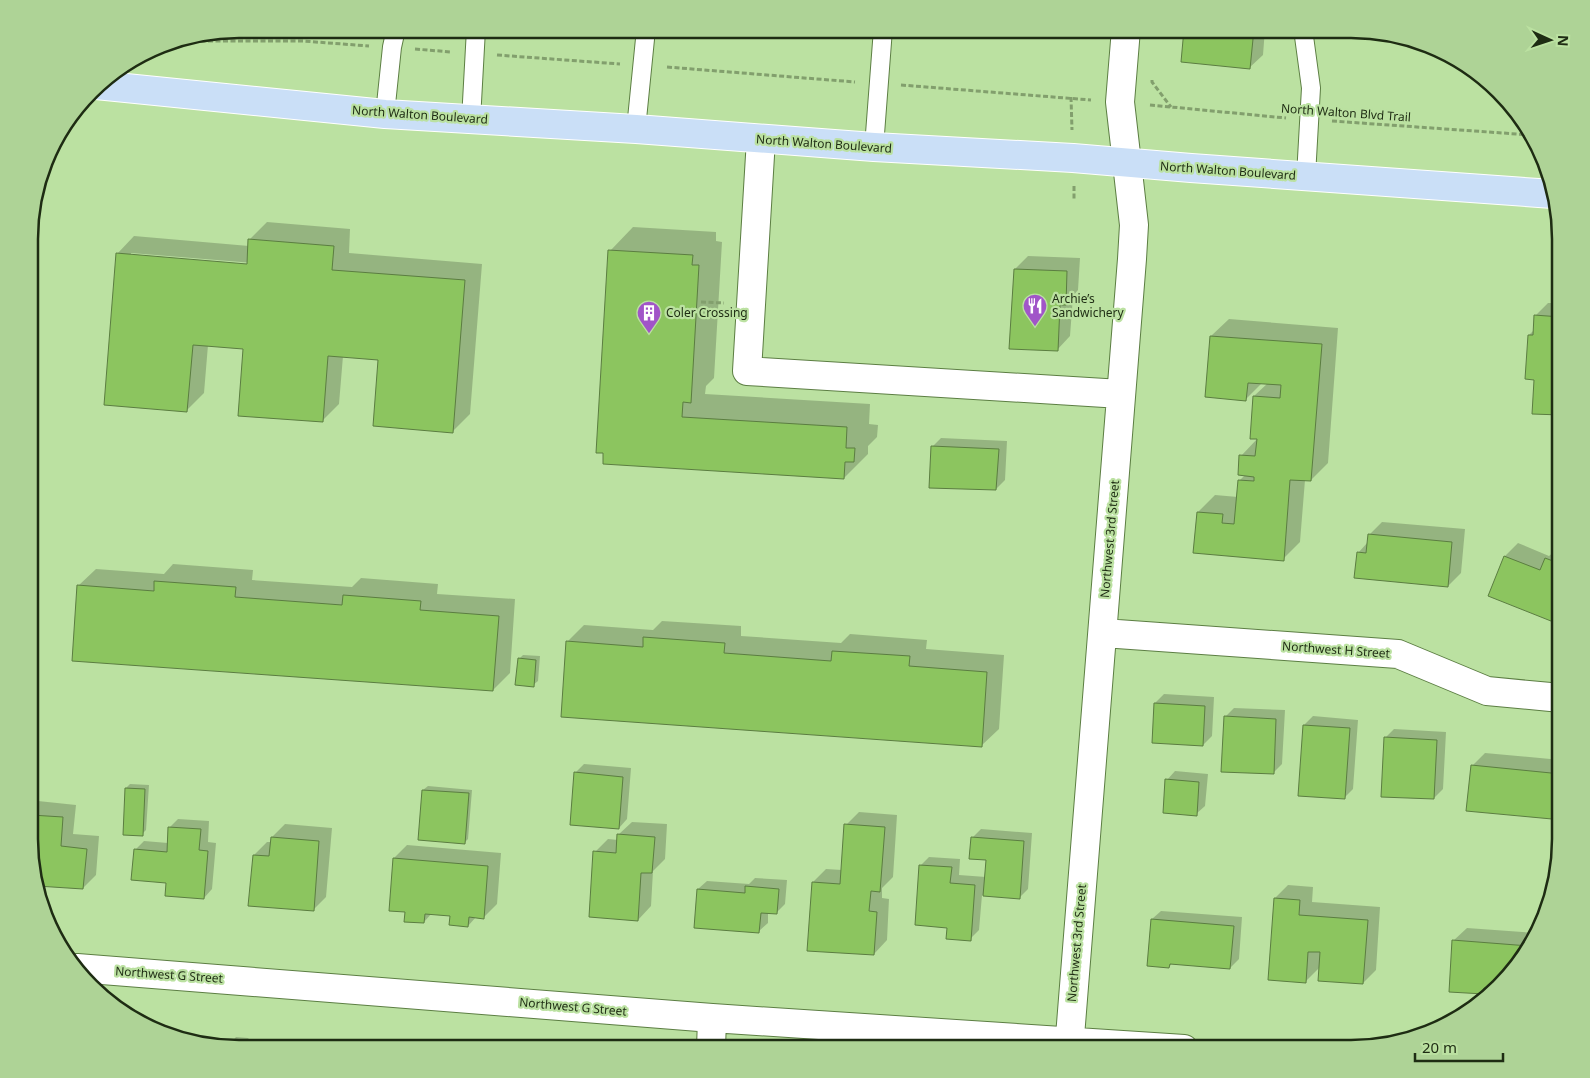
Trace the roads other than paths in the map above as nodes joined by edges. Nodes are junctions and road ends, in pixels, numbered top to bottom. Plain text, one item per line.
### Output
1 (394, 38) edge
2 (475, 38) edge
3 (645, 38) edge
4 (882, 38) edge
5 (1125, 38) edge
6 (1304, 38) edge
7 (107, 86) edge
8 (385, 114) junction
9 (470, 120) junction
10 (636, 130) junction
11 (761, 139) junction
12 (874, 147) junction
13 (1127, 164) junction
14 (1306, 176) junction
15 (1548, 194) edge
16 (1121, 394) junction
17 (1103, 633) junction
18 (1552, 697) edge
19 (84, 969) edge
20 (712, 1018) junction
21 (711, 1040) edge
22 (1003, 1040) edge
23 (1069, 1040) edge

1 - 8 lane
2 - 9 lane
3 - 10 lane
4 - 12 lane
5 - 13 street, Northwest 3rd Street
6 - 14 lane
7 - 8 main road, North Walton Boulevard
8 - 9 main road, North Walton Boulevard
9 - 10 main road, North Walton Boulevard
10 - 11 main road, North Walton Boulevard
11 - 12 main road, North Walton Boulevard
11 - 16 street
12 - 13 main road, North Walton Boulevard
13 - 14 main road, North Walton Boulevard
13 - 16 street, Northwest 3rd Street
14 - 15 main road, North Walton Boulevard
16 - 17 street, Northwest 3rd Street
17 - 18 street, Northwest H Street
17 - 23 street, Northwest 3rd Street
19 - 20 street, Northwest G Street
20 - 21 street
20 - 22 street, Northwest G Street

